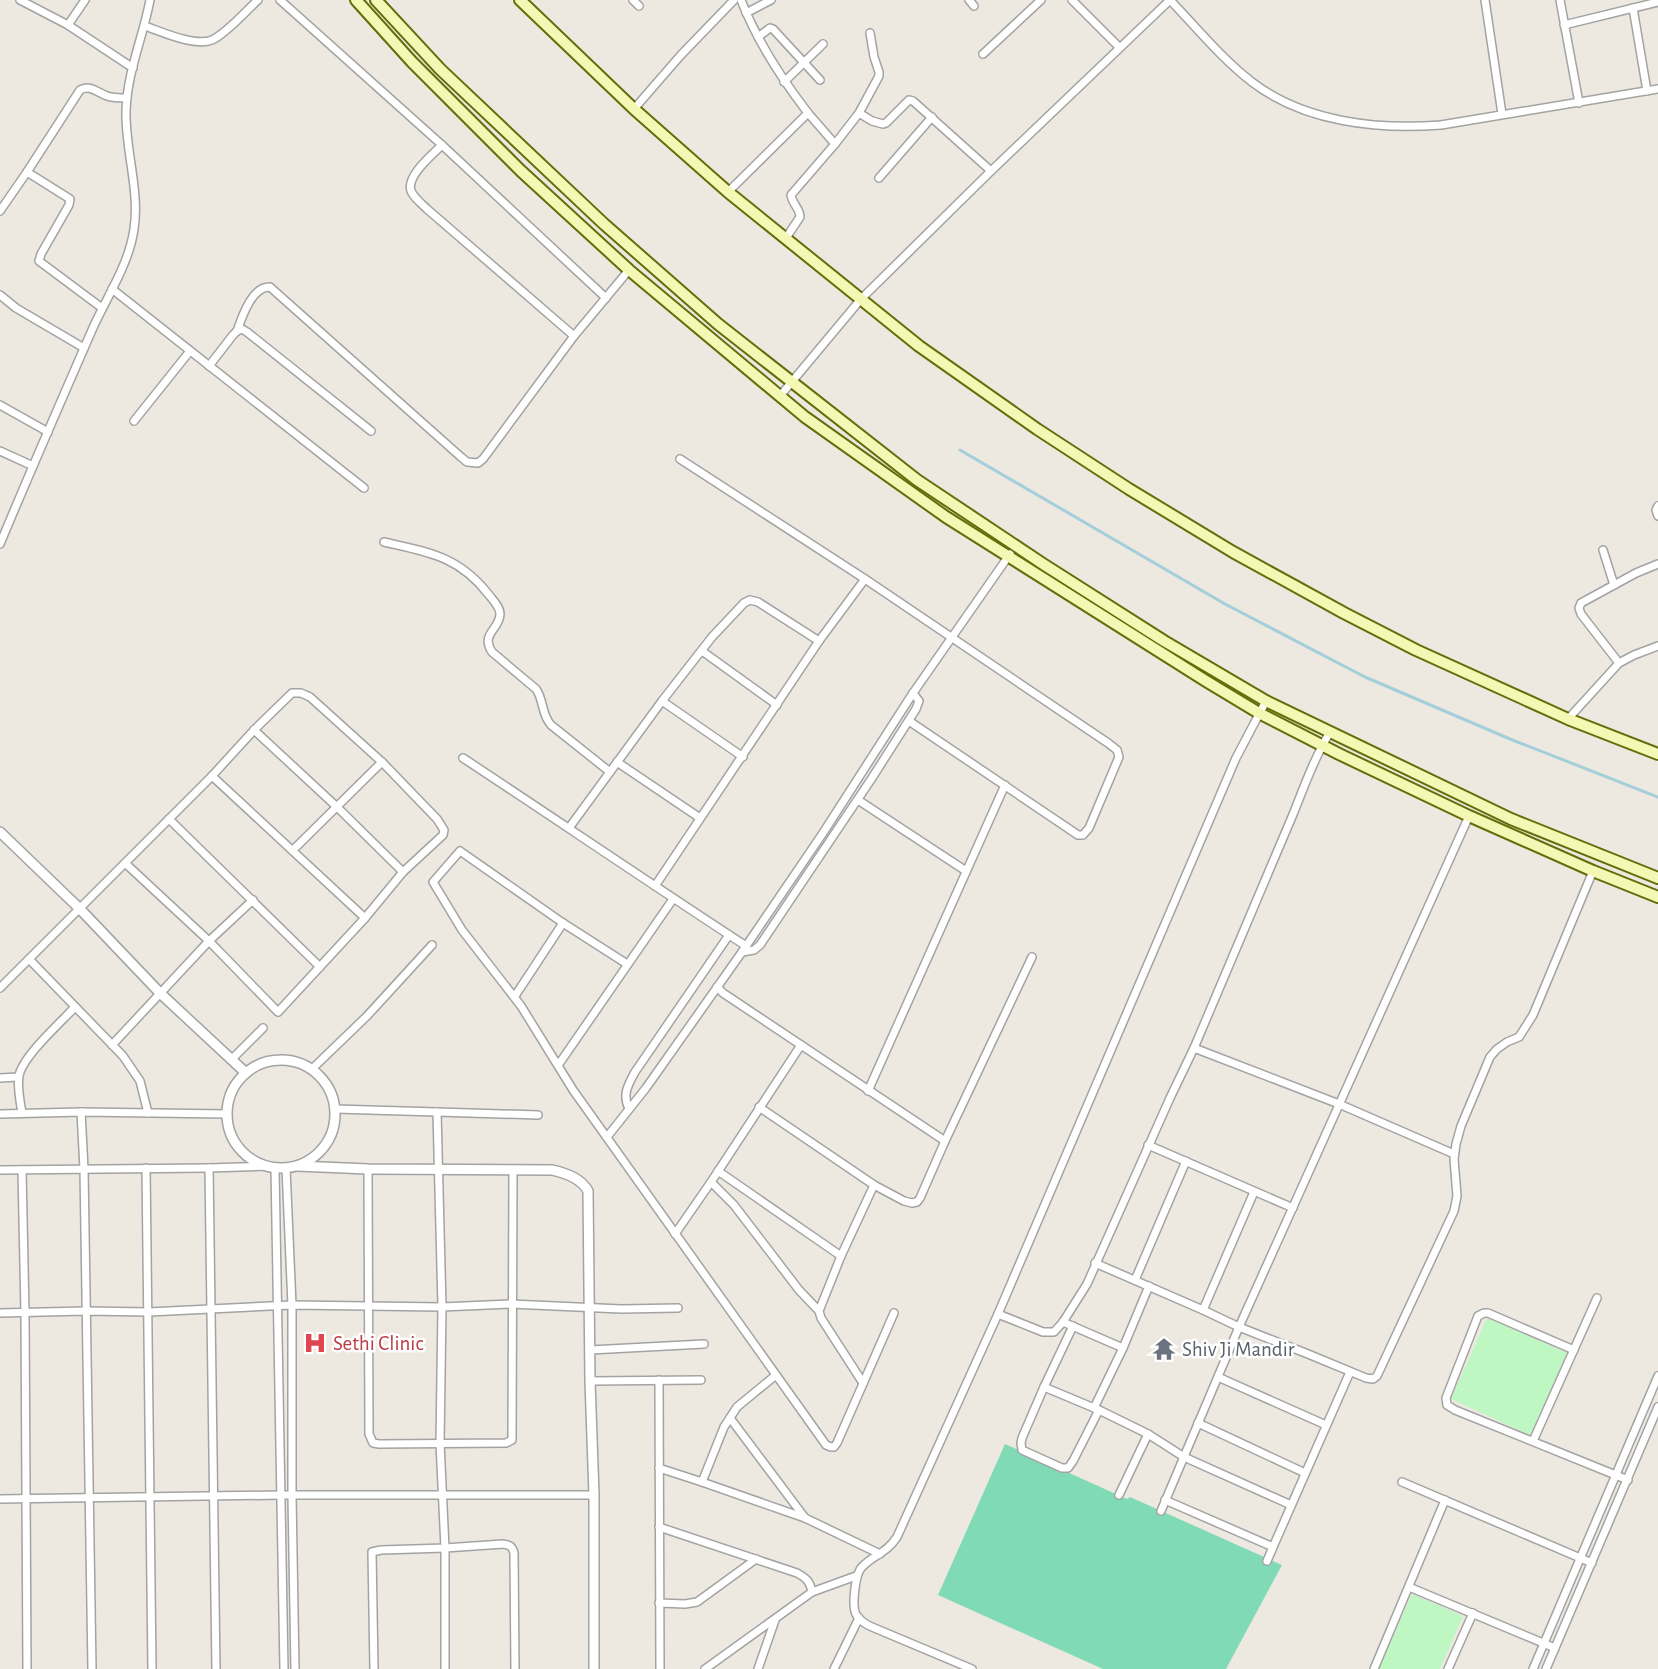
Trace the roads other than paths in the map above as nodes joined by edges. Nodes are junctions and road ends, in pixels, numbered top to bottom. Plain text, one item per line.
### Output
1 (20, 0) edge
2 (85, 0) edge
3 (150, 0) edge
4 (258, 0) edge
5 (280, 0) edge
6 (356, 0) edge
7 (376, 0) edge
8 (520, 0) edge
9 (633, 0) edge
10 (734, 0) edge
11 (741, 0) edge
12 (771, 0) edge
13 (1041, 0) edge
14 (1072, 0) edge
15 (1485, 0) edge
16 (1560, 0) edge
17 (1658, 2) edge
18 (639, 6) dead end
19 (1633, 8) junction
20 (746, 13) junction
21 (68, 25) junction
22 (1564, 25) junction
23 (145, 26) junction
24 (870, 33) dead end
25 (758, 37) junction
26 (823, 44) dead end
27 (1119, 47) junction
28 (983, 54) dead end
29 (804, 63) junction
30 (133, 68) junction
31 (820, 80) dead end
32 (784, 82) junction
33 (1658, 89) edge
34 (1647, 91) junction
35 (127, 98) junction
36 (1579, 102) junction
37 (634, 109) junction
38 (808, 113) junction
39 (859, 113) junction
40 (1502, 114) junction
41 (932, 117) junction
42 (835, 144) junction
43 (442, 145) junction
44 (991, 171) junction
45 (27, 172) junction
46 (879, 178) dead end
47 (728, 192) junction
48 (0, 211) edge
49 (786, 238) junction
50 (629, 270) junction
51 (112, 289) junction
52 (0, 295) edge
53 (606, 298) junction
54 (861, 299) junction
55 (102, 308) junction
56 (237, 331) junction
57 (574, 336) junction
58 (84, 348) junction
59 (190, 351) junction
60 (209, 366) junction
61 (793, 383) junction
62 (780, 396) junction
63 (0, 405) edge
64 (134, 421) dead end
65 (371, 431) dead end
66 (48, 432) junction
67 (0, 451) edge
68 (680, 459) dead end
69 (33, 466) junction
70 (364, 488) dead end
71 (1658, 506) edge
72 (1658, 516) edge
73 (1, 541) edge
74 (384, 542) dead end
75 (1016, 546) junction
76 (1603, 550) dead end
77 (1008, 557) junction
78 (1658, 564) edge
79 (865, 579) junction
80 (1614, 585) junction
81 (951, 637) junction
82 (819, 641) junction
83 (1658, 646) edge
84 (702, 651) junction
85 (1619, 663) junction
86 (913, 693) junction
87 (662, 701) junction
88 (1266, 701) junction
89 (777, 705) junction
90 (1259, 713) junction
91 (1568, 719) junction
92 (909, 721) junction
93 (254, 730) junction
94 (1330, 732) junction
95 (1322, 745) junction
96 (1658, 754) edge
97 (743, 757) junction
98 (463, 758) dead end
99 (382, 762) junction
100 (617, 762) junction
101 (610, 772) junction
102 (212, 776) junction
103 (1005, 785) junction
104 (858, 800) junction
105 (337, 807) junction
106 (1469, 816) junction
107 (700, 818) junction
108 (170, 819) junction
109 (568, 828) junction
110 (0, 832) edge
111 (293, 850) junction
112 (125, 863) junction
113 (966, 871) junction
114 (1593, 871) junction
115 (403, 872) junction
116 (1658, 878) edge
117 (655, 886) junction
118 (1658, 897) edge
119 (673, 899) junction
120 (253, 900) junction
121 (80, 909) junction
122 (365, 918) junction
123 (563, 923) junction
124 (729, 935) junction
125 (209, 941) junction
126 (432, 945) dead end
127 (744, 949) junction
128 (1032, 957) dead end
129 (29, 960) junction
130 (627, 964) junction
131 (320, 967) junction
132 (717, 987) junction
133 (0, 988) edge
134 (160, 993) junction
135 (514, 996) junction
136 (75, 1007) junction
137 (263, 1028) dead end
138 (112, 1045) junction
139 (801, 1046) junction
140 (1194, 1048) junction
141 (231, 1060) junction
142 (559, 1064) junction
143 (312, 1070) junction
144 (246, 1073) junction
145 (18, 1077) junction
146 (0, 1078) edge
147 (868, 1090) junction
148 (1340, 1104) junction
149 (759, 1107) junction
150 (335, 1108) junction
151 (629, 1108) junction
152 (81, 1112) junction
153 (437, 1112) junction
154 (22, 1113) junction
155 (148, 1113) junction
156 (0, 1114) edge
157 (227, 1114) junction
158 (538, 1115) dead end
159 (607, 1137) junction
160 (945, 1141) junction
161 (1148, 1145) junction
162 (1454, 1154) junction
163 (1186, 1161) junction
164 (297, 1166) junction
165 (271, 1167) junction
166 (146, 1168) junction
167 (209, 1168) junction
168 (286, 1168) junction
169 (84, 1169) junction
170 (368, 1169) junction
171 (439, 1169) junction
172 (0, 1170) edge
173 (22, 1170) junction
174 (513, 1170) junction
175 (718, 1171) junction
176 (711, 1182) junction
177 (874, 1185) junction
178 (1254, 1192) junction
179 (1293, 1209) junction
180 (675, 1234) junction
181 (841, 1256) junction
182 (1095, 1263) junction
183 (1135, 1280) junction
184 (1149, 1286) junction
185 (1597, 1298) dead end
186 (512, 1304) junction
187 (279, 1305) junction
188 (292, 1305) junction
189 (369, 1306) junction
190 (442, 1306) junction
191 (588, 1307) junction
192 (678, 1308) dead end
193 (210, 1309) junction
194 (1203, 1310) junction
195 (86, 1311) junction
196 (149, 1311) junction
197 (819, 1311) junction
198 (0, 1313) edge
199 (25, 1313) junction
200 (894, 1313) dead end
201 (998, 1314) junction
202 (1063, 1322) junction
203 (1073, 1326) junction
204 (1239, 1327) junction
205 (704, 1344) dead end
206 (1123, 1348) junction
207 (590, 1350) junction
208 (1574, 1350) junction
209 (1350, 1372) junction
210 (776, 1375) junction
211 (1658, 1376) edge
212 (1218, 1377) junction
213 (659, 1380) junction
214 (701, 1380) dead end
215 (590, 1381) junction
216 (863, 1383) junction
217 (1044, 1387) junction
218 (1658, 1407) edge
219 (1096, 1409) junction
220 (730, 1418) junction
221 (1198, 1423) junction
222 (1326, 1425) junction
223 (1148, 1434) junction
224 (1533, 1441) junction
225 (440, 1443) junction
226 (1184, 1457) junction
227 (658, 1468) junction
228 (1305, 1473) junction
229 (1616, 1475) junction
230 (1628, 1480) junction
231 (702, 1482) junction
232 (1402, 1482) dead end
233 (443, 1495) junction
234 (1119, 1495) dead end
235 (281, 1496) junction
236 (292, 1496) junction
237 (594, 1496) junction
238 (149, 1497) junction
239 (213, 1497) junction
240 (88, 1498) junction
241 (0, 1499) edge
242 (25, 1499) junction
243 (1165, 1500) junction
244 (1445, 1500) junction
245 (1291, 1505) junction
246 (1161, 1511) dead end
247 (805, 1518) junction
248 (659, 1527) junction
249 (1273, 1547) junction
250 (445, 1548) junction
251 (880, 1554) junction
252 (1580, 1558) junction
253 (756, 1559) junction
254 (1267, 1561) dead end
255 (1592, 1563) junction
256 (856, 1576) junction
257 (1409, 1587) junction
258 (812, 1592) junction
259 (659, 1603) junction
260 (1473, 1613) junction
261 (859, 1618) junction
262 (775, 1619) junction
263 (1544, 1643) junction
264 (1555, 1648) junction
265 (27, 1669) edge
266 (92, 1669) edge
267 (152, 1669) edge
268 (216, 1669) edge
269 (284, 1669) edge
270 (295, 1669) edge
271 (374, 1669) edge
272 (445, 1669) edge
273 (515, 1669) edge
274 (594, 1669) edge
275 (660, 1669) edge
276 (705, 1669) edge
277 (758, 1669) edge
278 (834, 1669) edge
279 (972, 1669) edge
280 (1374, 1669) edge
281 (1448, 1669) edge
282 (1533, 1669) edge
283 (1546, 1669) edge

1 - 21 street
2 - 21 street
3 - 23 street
4 - 23 street
5 - 43 street
6 - 50 main road
7 - 61 main road
8 - 37 main road
9 - 18 street
10 - 37 street
11 - 20 street
12 - 20 street
13 - 28 street
14 - 27 street
15 - 40 street
16 - 22 street
17 - 19 street
19 - 22 street
19 - 34 street
20 - 25 street
21 - 30 street
22 - 36 street
23 - 30 street
24 - 39 street
25 - 29 street
25 - 32 street
26 - 29 street
27 - 40 street
27 - 44 street
29 - 31 street
29 - 32 street
30 - 35 street
32 - 38 street
33 - 34 street
34 - 36 street
35 - 45 street
35 - 51 street
36 - 40 street
37 - 47 main road
38 - 42 street
38 - 47 street
39 - 41 street
39 - 42 street
41 - 44 street
41 - 46 street
42 - 49 street
43 - 53 street
43 - 57 street
44 - 54 street
45 - 48 street
45 - 55 street
47 - 49 main road
49 - 54 main road
50 - 53 street
50 - 62 main road
51 - 55 street
51 - 59 street
52 - 58 street
53 - 57 street
54 - 61 street
54 - 91 main road
55 - 58 street
56 - 57 street
56 - 60 street
56 - 65 street
58 - 66 street
59 - 60 street
59 - 64 street
60 - 70 street
61 - 62 street
61 - 75 main road
62 - 77 main road
63 - 66 street
66 - 69 street
67 - 69 street
68 - 79 street
69 - 73 street
71 - 72 street
74 - 101 street
75 - 77 street
75 - 88 main road
76 - 80 street
77 - 81 street
77 - 90 main road
78 - 80 street
79 - 81 street
79 - 82 street
80 - 85 street
81 - 86 street
81 - 103 street
82 - 84 street
82 - 89 street
83 - 85 street
84 - 87 street
84 - 89 street
85 - 91 street
86 - 92 street
86 - 127 street
87 - 97 street
87 - 100 street
88 - 90 street
88 - 94 main road
89 - 97 street
90 - 95 main road
90 - 201 street
91 - 96 main road
92 - 103 street
92 - 104 street
93 - 99 street
93 - 102 street
93 - 105 street
94 - 95 street
94 - 116 main road
95 - 106 main road
95 - 140 street
97 - 107 street
98 - 109 street
99 - 105 street
99 - 115 street
100 - 101 street
100 - 107 street
101 - 109 street
102 - 108 street
102 - 111 street
103 - 113 street
104 - 113 street
104 - 127 street
105 - 111 street
105 - 115 street
106 - 114 main road
106 - 148 street
107 - 117 street
108 - 112 street
108 - 120 street
109 - 117 street
110 - 121 street
111 - 122 street
112 - 121 street
112 - 125 street
113 - 147 street
114 - 118 main road
114 - 162 street
115 - 122 street
117 - 119 street
119 - 124 street
119 - 130 street
120 - 125 street
120 - 131 street
121 - 129 street
121 - 134 street
122 - 131 street
123 - 130 street
123 - 135 street
123 - 135 street
124 - 127 street
124 - 151 street
125 - 131 street
125 - 134 street
126 - 143 street
127 - 132 street
128 - 160 street
129 - 133 street
129 - 136 street
130 - 142 street
132 - 139 street
132 - 151 street
134 - 138 street
134 - 141 street
135 - 142 street
136 - 138 street
136 - 145 street
137 - 141 street
138 - 155 street
139 - 147 street
139 - 149 street
140 - 148 street
140 - 161 street
141 - 144 street
142 - 159 street
143 - 144 street
143 - 150 street
144 - 157 street
145 - 146 street
145 - 154 street
147 - 160 street
148 - 162 street
148 - 179 street
149 - 175 street
149 - 177 street
150 - 153 street
150 - 164 street
151 - 159 street
152 - 154 street
152 - 155 street
152 - 169 street
153 - 158 street
153 - 171 street
154 - 156 street
155 - 157 street
157 - 165 street
159 - 180 street
160 - 177 street
161 - 163 street
161 - 182 street
162 - 209 street
163 - 178 street
163 - 183 street
164 - 168 street
164 - 170 street
165 - 167 street
165 - 168 street
165 - 187 street
166 - 167 street
166 - 169 street
166 - 196 street
167 - 193 street
168 - 188 street
169 - 173 street
169 - 195 street
170 - 171 street
170 - 189 street
171 - 174 street
171 - 190 street
172 - 173 street
173 - 199 street
174 - 186 street
174 - 191 street
175 - 176 street
175 - 181 street
176 - 180 street
176 - 197 street
177 - 181 street
178 - 179 street
178 - 194 street
179 - 204 street
180 - 210 street
181 - 197 street
182 - 183 street
182 - 202 street
183 - 184 street
184 - 194 street
184 - 206 street
185 - 208 street
186 - 190 street
186 - 191 street
186 - 225 street
187 - 188 street
187 - 193 street
187 - 235 street
188 - 189 street
188 - 236 street
189 - 190 street
189 - 225 street
190 - 225 street
191 - 192 street
191 - 207 street
193 - 196 street
193 - 239 street
194 - 204 street
195 - 196 street
195 - 199 street
195 - 240 street
196 - 238 street
197 - 216 street
198 - 199 street
199 - 242 street
200 - 216 street
201 - 202 street
201 - 251 street
202 - 203 street
203 - 206 street
203 - 217 street
204 - 209 street
204 - 212 street
205 - 207 street
206 - 219 street
207 - 215 street
208 - 224 street
208 - 224 street
209 - 222 street
210 - 216 street
210 - 220 street
211 - 229 street
212 - 221 street
212 - 222 street
213 - 214 street
213 - 215 street
213 - 227 street
215 - 237 street
217 - 219 street
217 - 219 street
218 - 230 street
219 - 223 street
220 - 231 street
220 - 247 street
221 - 226 street
221 - 228 street
222 - 228 street
223 - 226 street
223 - 234 street
224 - 229 street
225 - 233 street
226 - 243 street
226 - 245 street
227 - 231 street
227 - 248 street
228 - 245 street
229 - 230 street
229 - 252 street
230 - 255 street
231 - 247 street
232 - 244 street
233 - 236 street
233 - 237 street
233 - 250 street
235 - 236 street
235 - 239 street
235 - 269 street
236 - 270 street
237 - 274 street
238 - 239 street
238 - 240 street
238 - 267 street
239 - 268 street
240 - 242 street
240 - 266 street
241 - 242 street
242 - 265 street
243 - 246 street
243 - 249 street
244 - 252 street
244 - 257 street
245 - 249 street
247 - 251 street
248 - 253 street
248 - 259 street
249 - 254 street
250 - 271 street
250 - 272 street
250 - 273 street
251 - 256 street
252 - 255 street
252 - 263 street
253 - 258 street
253 - 259 street
255 - 264 street
256 - 258 street
256 - 261 street
257 - 260 street
257 - 280 street
258 - 262 street
259 - 275 street
260 - 263 street
260 - 281 street
261 - 278 street
261 - 279 street
262 - 276 street
262 - 277 street
263 - 264 street
263 - 282 street
264 - 283 street

